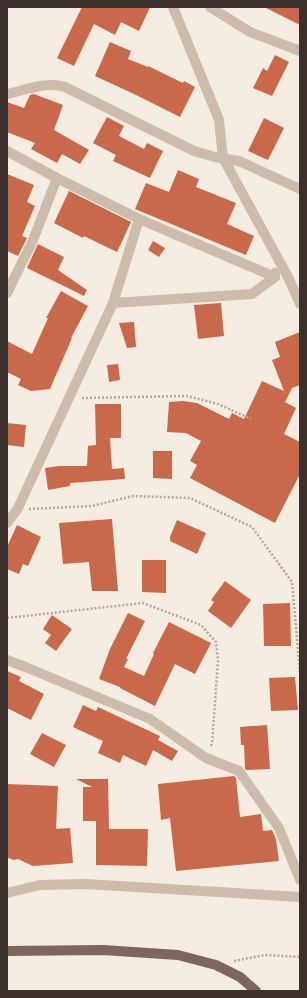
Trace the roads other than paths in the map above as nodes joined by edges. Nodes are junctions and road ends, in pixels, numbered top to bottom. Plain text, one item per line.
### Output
1 (173, 7) edge
2 (210, 7) edge
3 (300, 51) edge
4 (7, 94) edge
5 (7, 151) edge
6 (223, 158) junction
7 (57, 178) junction
8 (300, 189) edge
9 (139, 219) junction
10 (278, 258) junction
11 (275, 277) junction
12 (7, 293) edge
13 (113, 303) junction
14 (300, 304) edge
15 (7, 523) edge
16 (7, 660) edge
17 (300, 880) edge
18 (7, 893) edge
19 (300, 897) edge
20 (7, 950) edge
21 (256, 991) edge

1 - 6 street
2 - 3 street
4 - 6 street
5 - 7 street
6 - 8 street
6 - 10 street
7 - 9 street
7 - 12 street
9 - 11 street
9 - 13 street
10 - 11 street
10 - 14 street
11 - 13 street
13 - 15 street
16 - 17 street
18 - 19 street
20 - 21 main road

